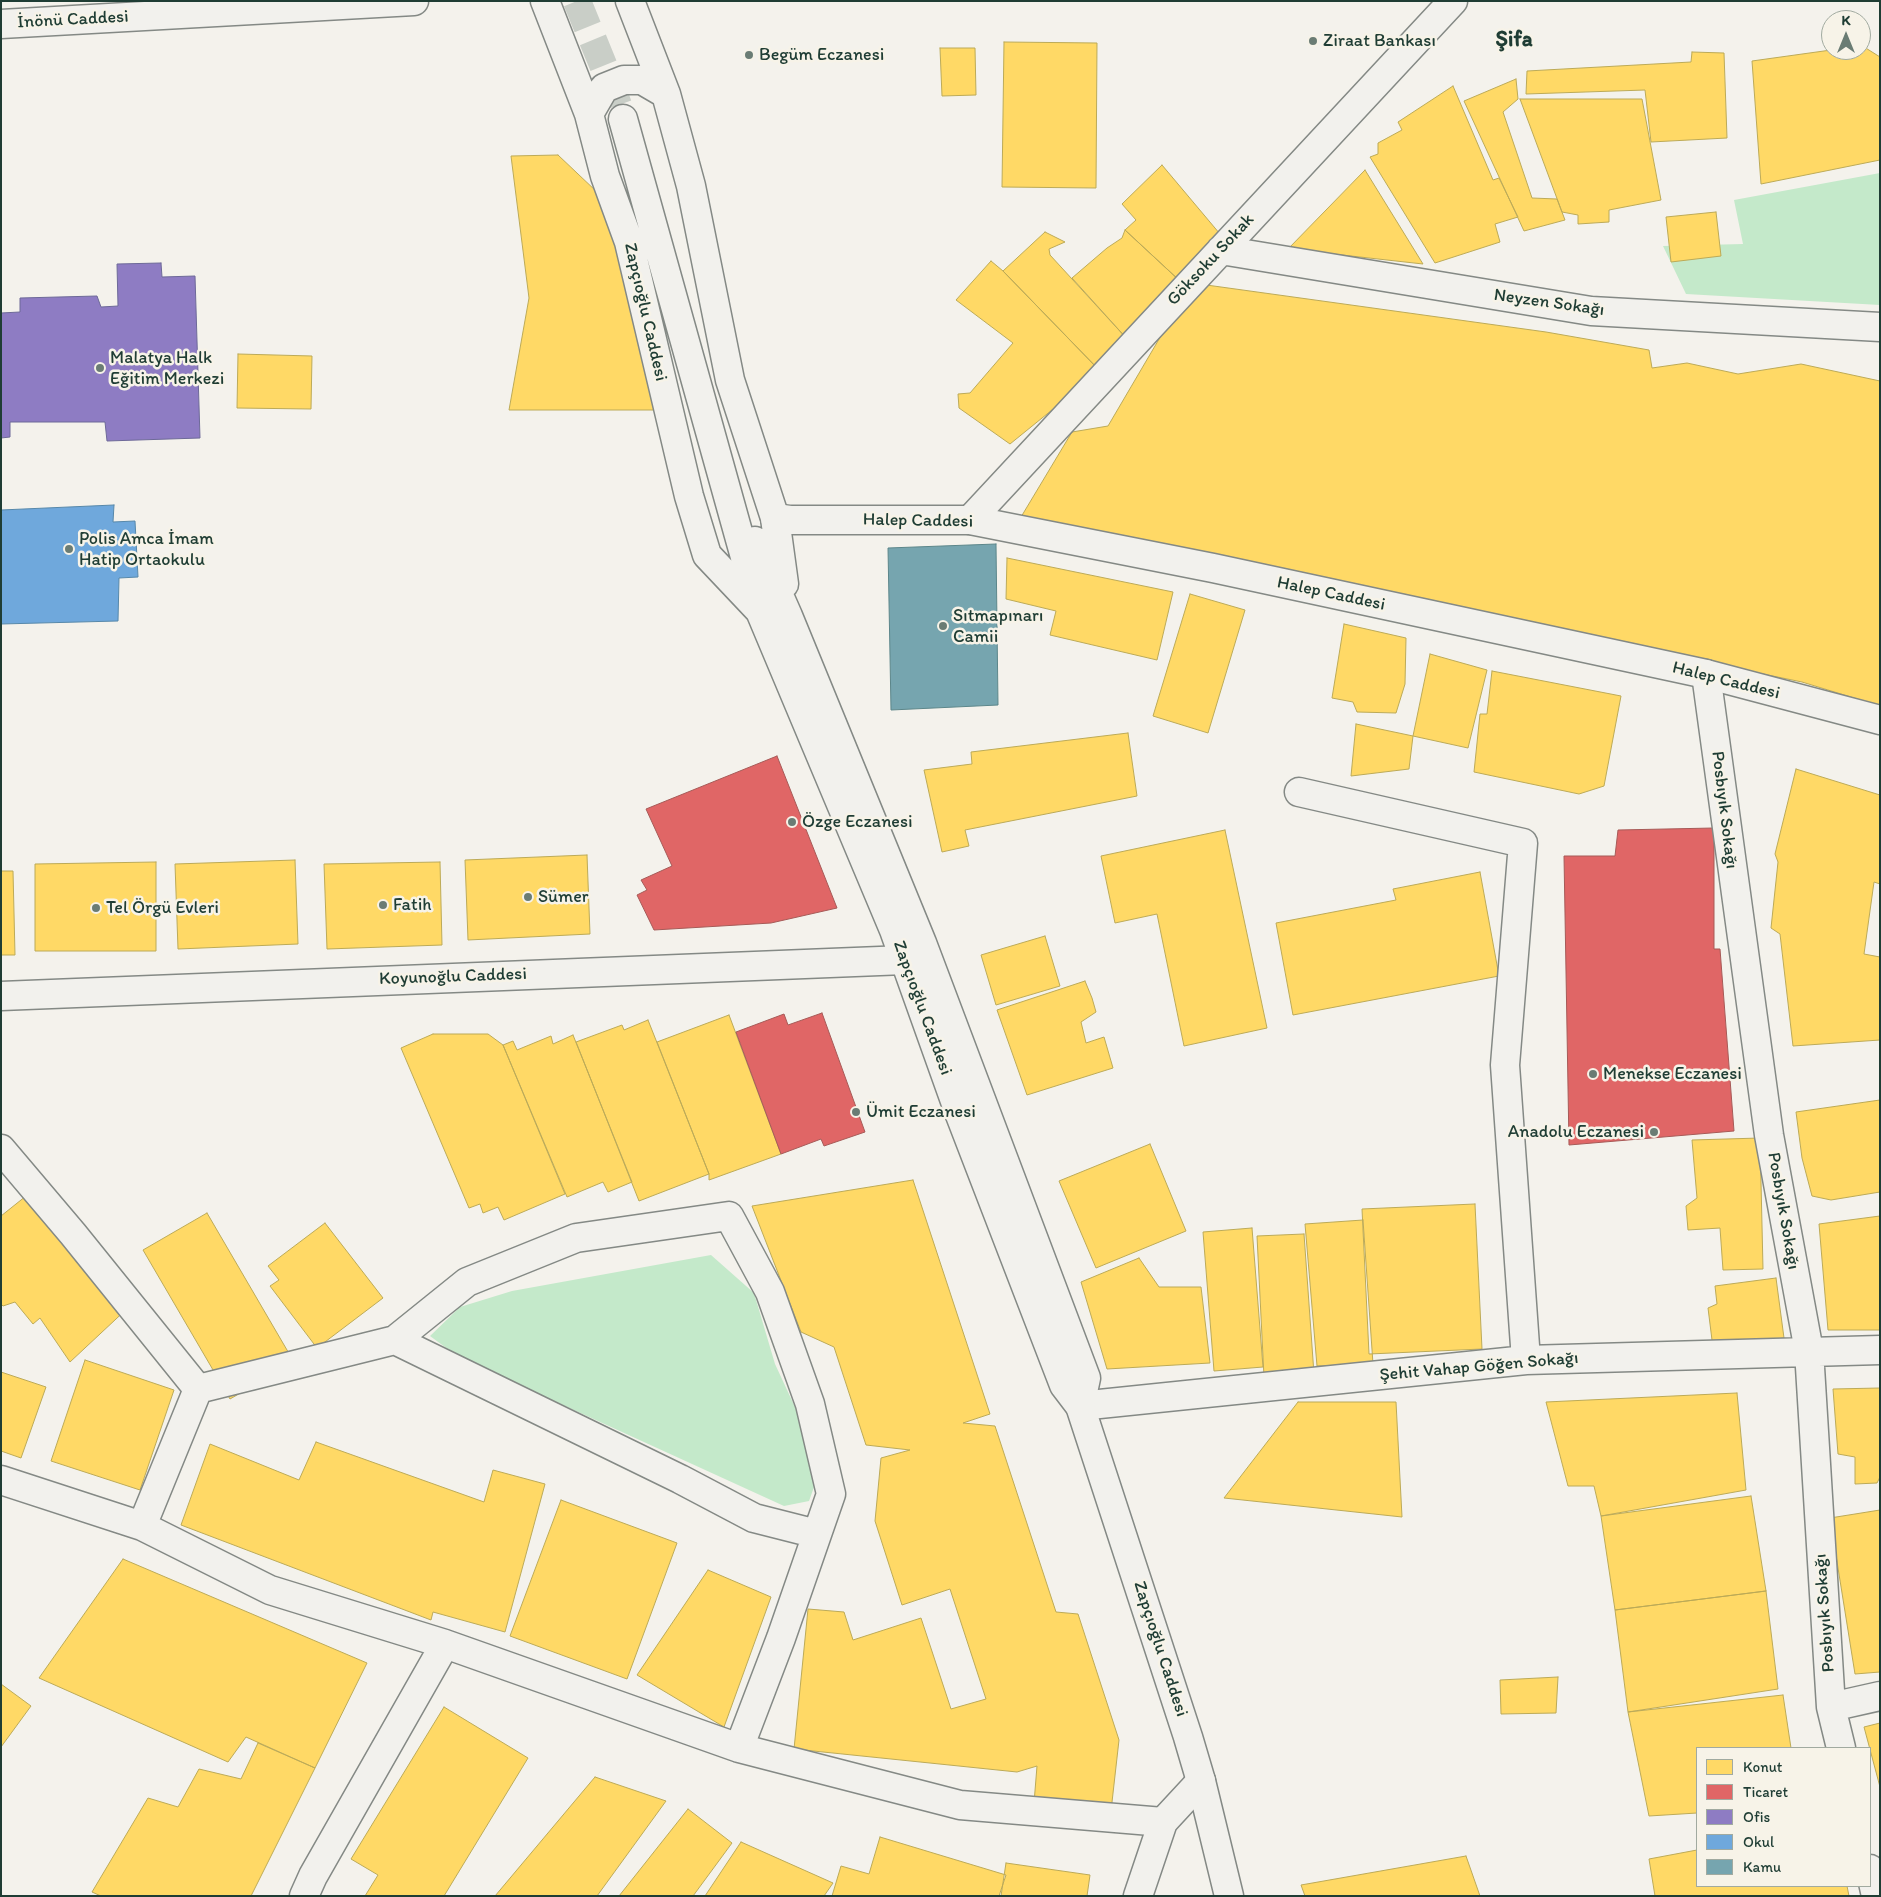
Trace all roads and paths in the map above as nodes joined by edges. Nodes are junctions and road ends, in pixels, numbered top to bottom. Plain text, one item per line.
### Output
1 (414, 1) edge
2 (545, 1) edge
3 (630, 1) edge
4 (1452, 1) edge
5 (1, 24) edge
6 (666, 94) junction
7 (589, 114) junction
8 (622, 119) tunnel mouth
9 (1221, 250) junction
10 (1880, 327) edge
11 (718, 455) junction
12 (775, 518) junction
13 (970, 520) junction
14 (760, 611) junction
15 (788, 616) junction
16 (1706, 674) junction
17 (1880, 720) edge
18 (1299, 792) dead end
19 (905, 960) junction
20 (1, 996) edge
21 (1, 1149) edge
22 (395, 1340) junction
23 (1880, 1350) edge
24 (1809, 1351) junction
25 (1526, 1360) junction
26 (198, 1389) junction
27 (1080, 1406) junction
28 (1, 1480) edge
29 (142, 1526) junction
30 (817, 1534) junction
31 (445, 1644) junction
32 (1880, 1696) edge
33 (1831, 1706) junction
34 (1841, 1747) edge
35 (738, 1748) junction
36 (1201, 1780) junction
37 (1163, 1822) junction
38 (1871, 1874) edge
39 (304, 1896) edge
40 (1138, 1896) edge
41 (1229, 1896) edge
42 (1876, 1896) edge

1 - 5 street, İnönü Caddesi
2 - 7 street, Zapçıoğlu Caddesi
3 - 6 street, Zapçıoğlu Caddesi
4 - 9 street, Göksoku Sokak
6 - 7 street
6 - 12 street, Zapçıoğlu Caddesi
7 - 14 street, Zapçıoğlu Caddesi
8 - 11 street, Zapçıoğlu Caddesi
9 - 10 street, Neyzen Sokağı
9 - 13 street, Göksoku Sokak
11 - 14 street, Zapçıoğlu Caddesi
11 - 15 street, Zapçıoğlu Caddesi
12 - 13 street, Halep Caddesi
12 - 15 street, Zapçıoğlu Caddesi
13 - 16 street, Halep Caddesi
14 - 19 street, Zapçıoğlu Caddesi
15 - 27 street, Zapçıoğlu Caddesi
16 - 17 street, Halep Caddesi
16 - 24 street, Posbıyık Sokağı
18 - 25 street
19 - 20 street, Koyunoğlu Caddesi
19 - 27 street, Zapçıoğlu Caddesi
21 - 26 street
22 - 26 street
22 - 30 street
22 - 30 street
23 - 24 street, Şehit Vahap Göğen Sokağı
24 - 25 street, Şehit Vahap Göğen Sokağı
24 - 33 street, Posbıyık Sokağı
25 - 27 street, Şehit Vahap Göğen Sokağı
26 - 29 street
27 - 36 street, Zapçıoğlu Caddesi
28 - 29 street
29 - 31 street
30 - 35 street
31 - 35 street
31 - 39 street
32 - 33 street
33 - 34 street, Posbıyık Sokağı
35 - 37 street
36 - 37 street
36 - 41 street, Zapçıoğlu Caddesi
37 - 40 street
38 - 42 street

